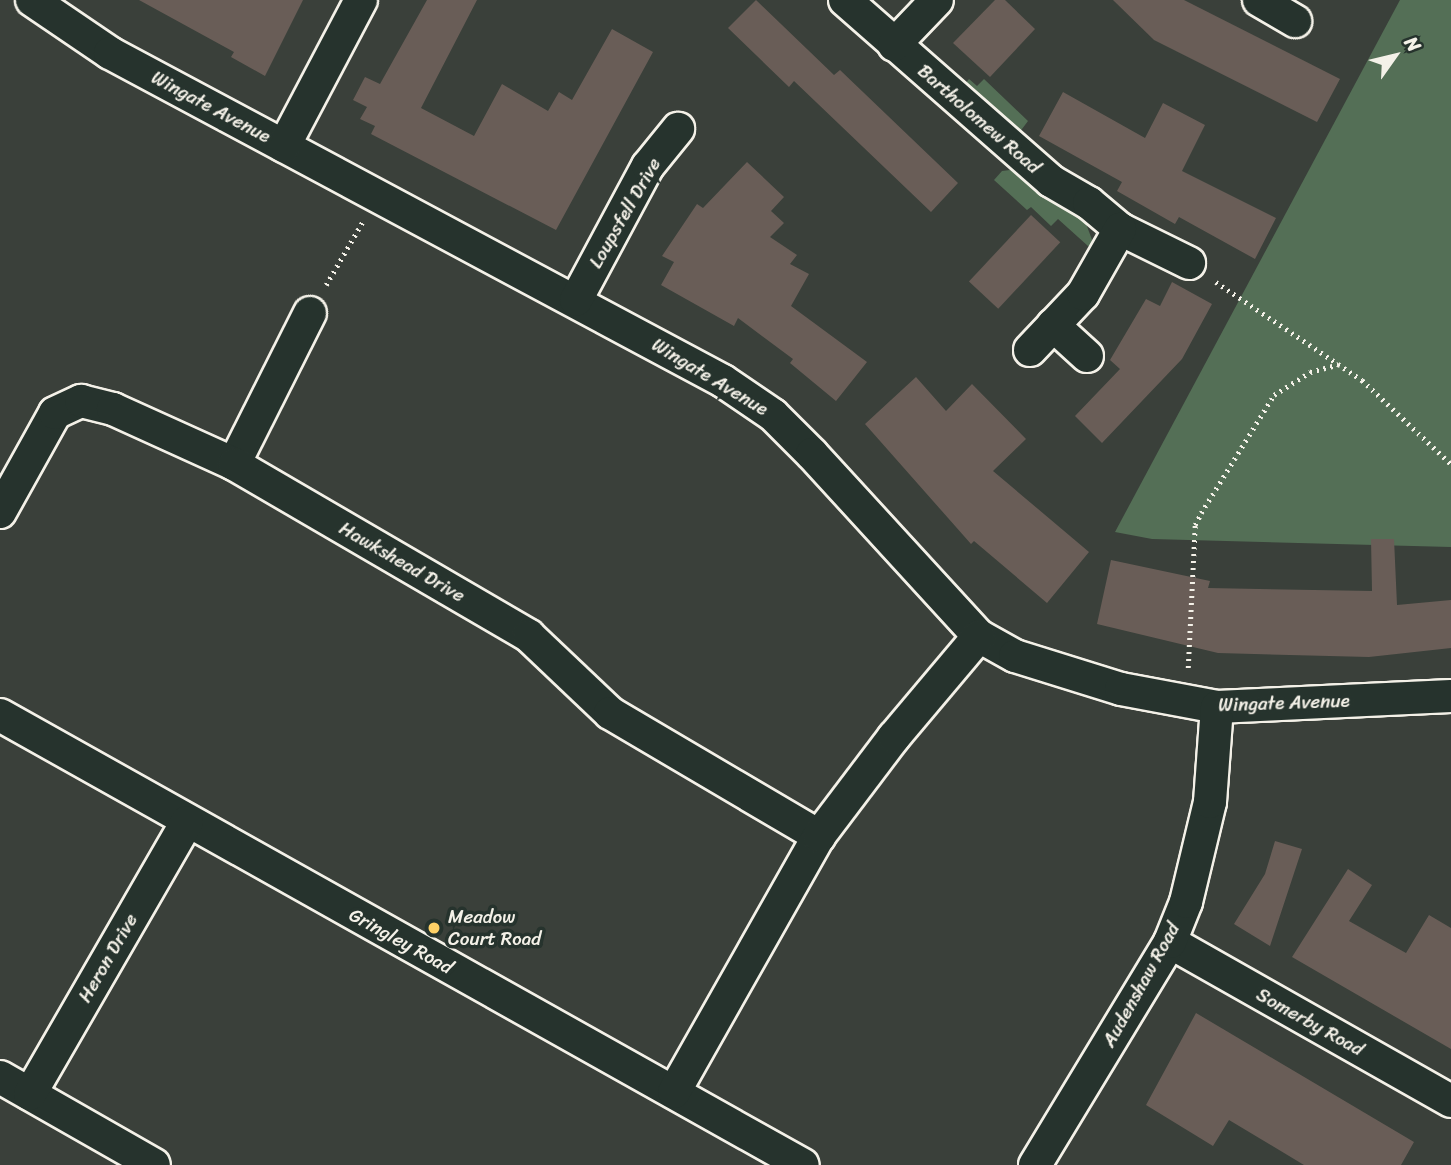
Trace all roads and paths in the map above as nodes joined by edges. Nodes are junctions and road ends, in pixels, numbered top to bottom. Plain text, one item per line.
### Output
1 (32, 0) edge
2 (361, 0) edge
3 (845, 0) edge
4 (937, 0) edge
5 (1259, 0) edge
6 (1295, 21) dead end
7 (894, 44) junction
8 (677, 129) dead end
9 (284, 146) junction
10 (377, 196) junction
11 (1120, 229) junction
12 (1189, 263) joint
13 (576, 300) junction
14 (310, 313) joint
15 (1053, 325) junction
16 (1030, 350) dead end
17 (1087, 356) dead end
18 (1339, 364) junction
19 (234, 464) junction
20 (1451, 464) edge
21 (0, 512) edge
22 (979, 636) junction
23 (1187, 679) dead end
24 (1451, 696) edge
25 (1217, 707) junction
26 (0, 715) edge
27 (187, 822) junction
28 (819, 836) junction
29 (1170, 942) junction
30 (0, 1077) edge
31 (674, 1092) junction
32 (30, 1094) junction
33 (1451, 1101) edge
34 (761, 1155) edge
35 (154, 1165) edge
36 (803, 1165) edge
37 (1035, 1165) edge

1 - 9 street, Wingate Avenue
2 - 9 street
3 - 7 street, Bartholomew Road
4 - 7 street
5 - 6 street
7 - 11 street, Bartholomew Road
8 - 13 street, Loupsfell Drive
9 - 10 street, Wingate Avenue
10 - 13 street, Wingate Avenue
10 - 14 path
11 - 12 street, Bartholomew Road
11 - 15 street
12 - 18 path
13 - 22 street, Wingate Avenue
14 - 19 street
15 - 16 street
15 - 17 street
18 - 20 path
18 - 23 path
19 - 21 street, Hawkshead Drive
19 - 28 street, Hawkshead Drive
22 - 25 street, Wingate Avenue
22 - 28 street
24 - 25 street, Wingate Avenue
25 - 29 street, Audenshaw Road
26 - 27 street, Gringley Road
27 - 31 street, Gringley Road
27 - 32 street, Heron Drive
28 - 31 street
29 - 33 street, Somerby Road
29 - 37 street, Audenshaw Road
30 - 32 street
31 - 34 street, Gringley Road
32 - 35 street
34 - 36 street, Gringley Road

